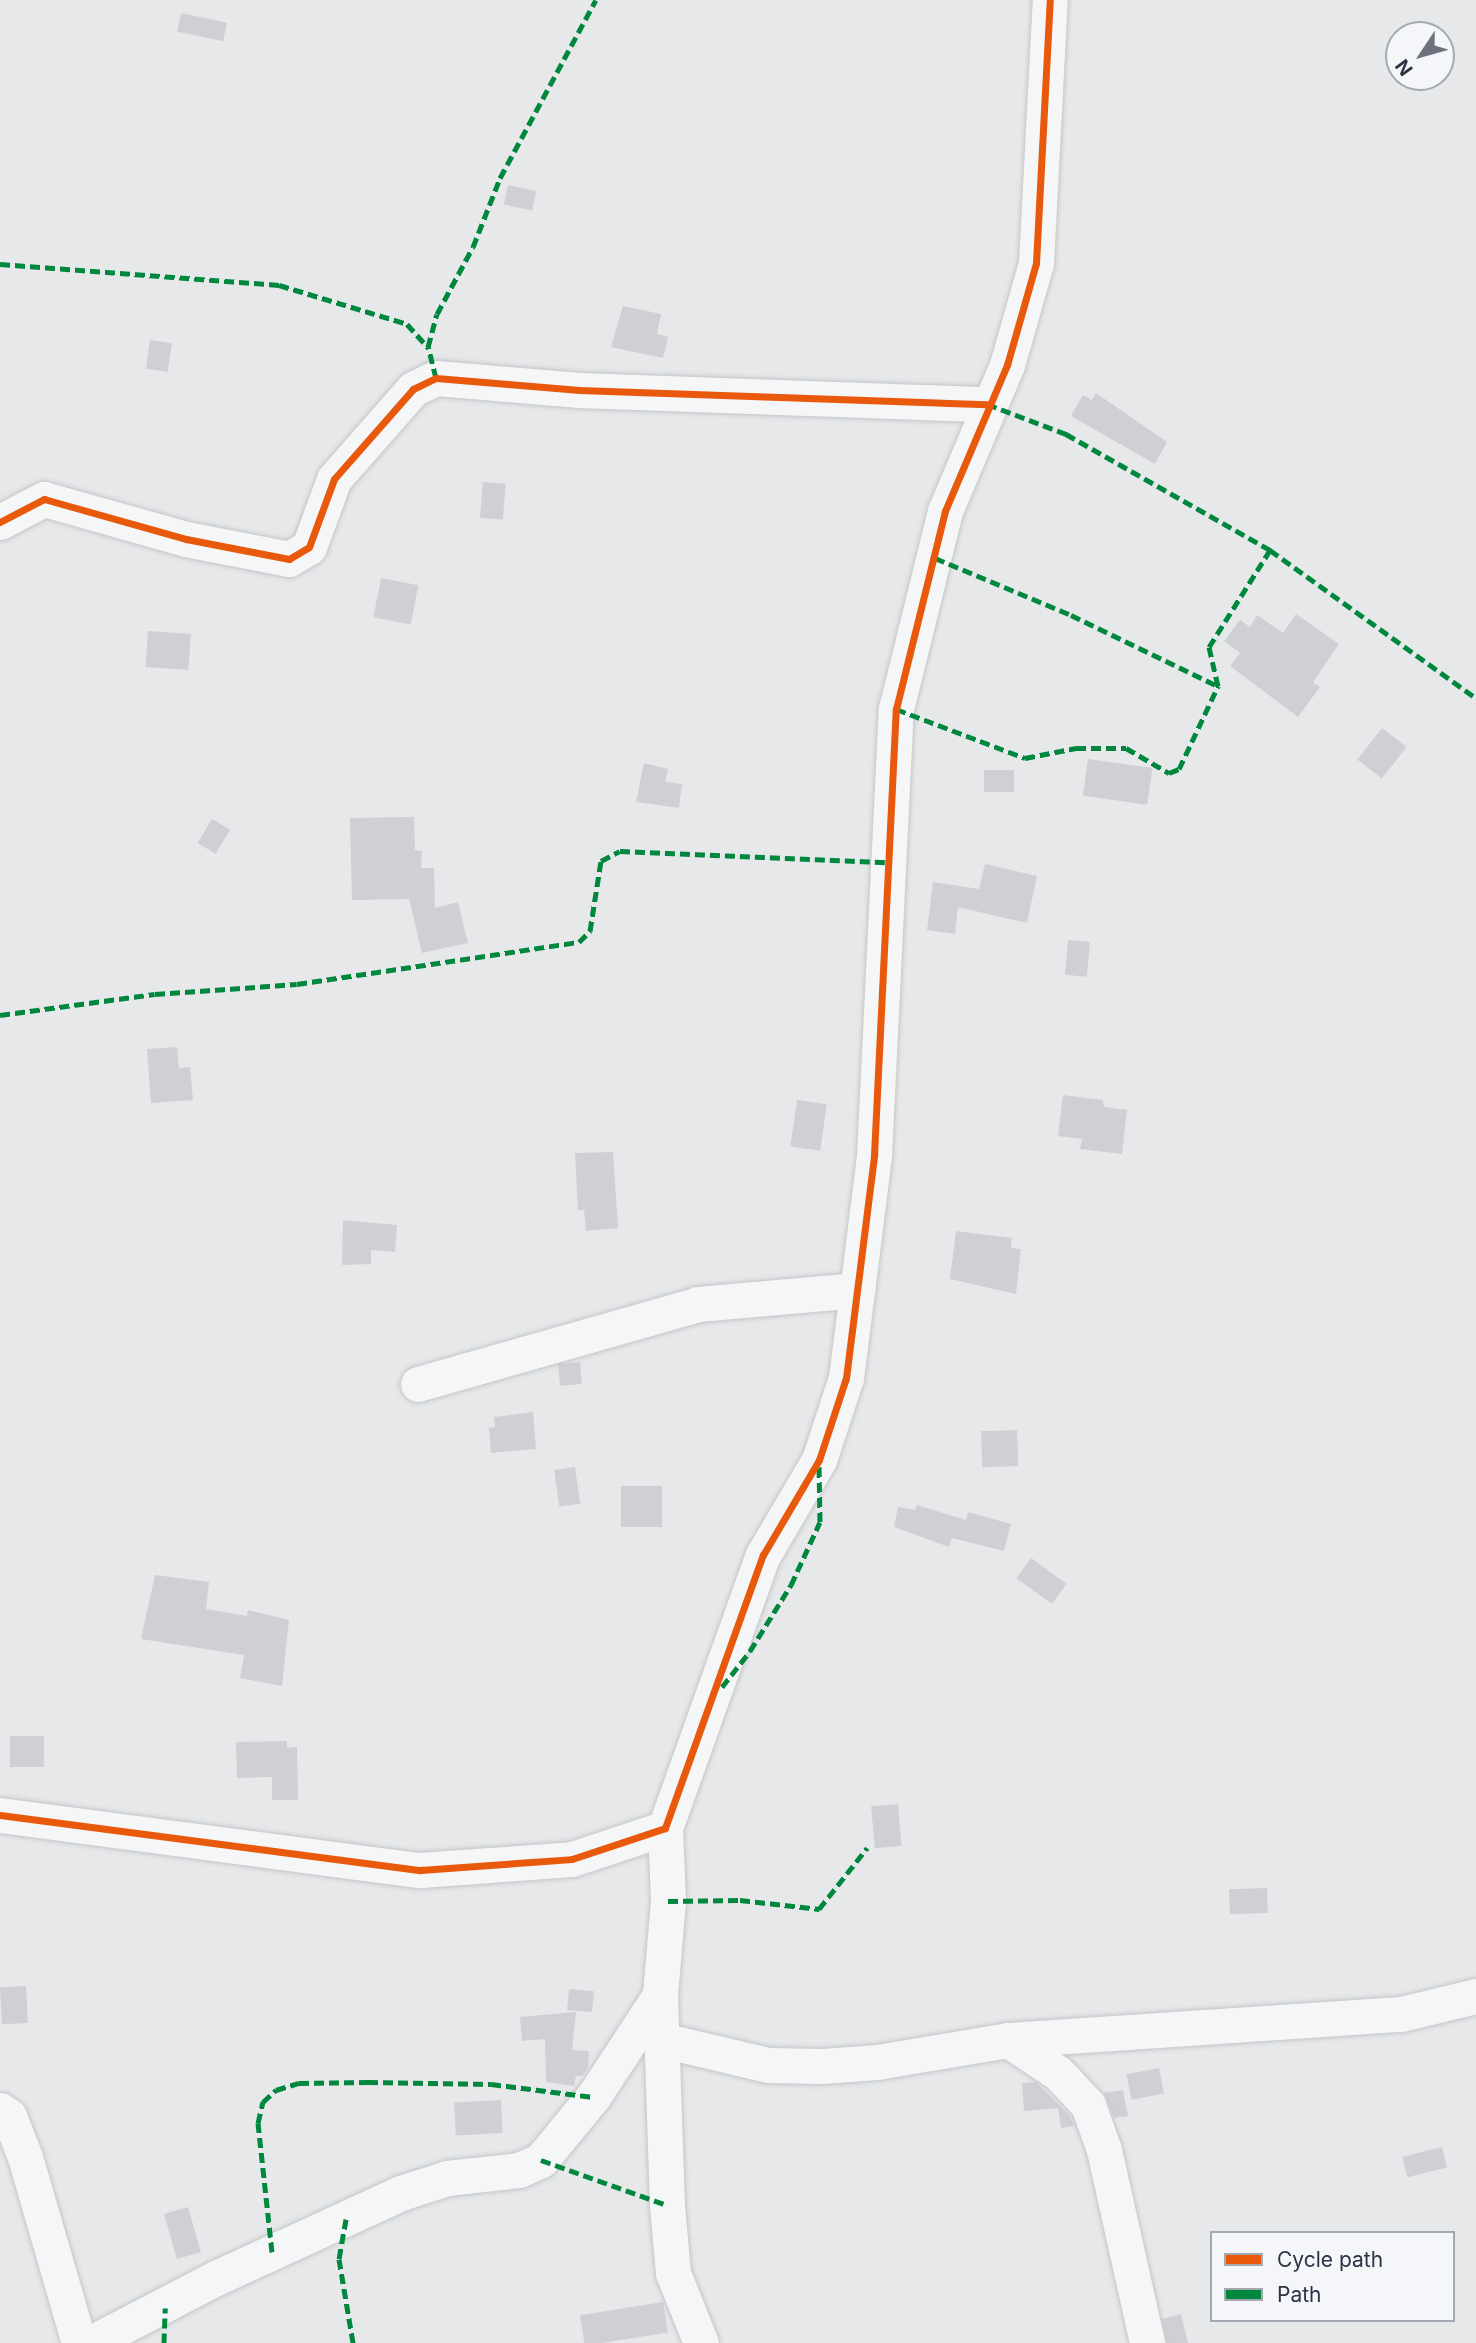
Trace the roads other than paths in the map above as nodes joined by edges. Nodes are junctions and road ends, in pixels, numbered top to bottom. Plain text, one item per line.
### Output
1 (1050, 0) edge
2 (987, 404) junction
3 (0, 522) edge
4 (857, 1290) junction
5 (418, 1384) dead end
6 (0, 1815) edge
7 (665, 1828) junction
8 (660, 1995) junction
9 (1476, 1996) edge
10 (662, 2040) junction
11 (1008, 2040) junction
12 (0, 2110) edge
13 (79, 2343) edge
14 (91, 2343) edge
15 (701, 2343) edge
16 (1147, 2343) edge

1 - 2 street
2 - 3 street
2 - 4 street
4 - 5 street
4 - 7 street
6 - 7 street
7 - 8 street
8 - 10 street
8 - 14 street
9 - 11 street
10 - 11 street
10 - 15 street
11 - 16 street
12 - 13 street

